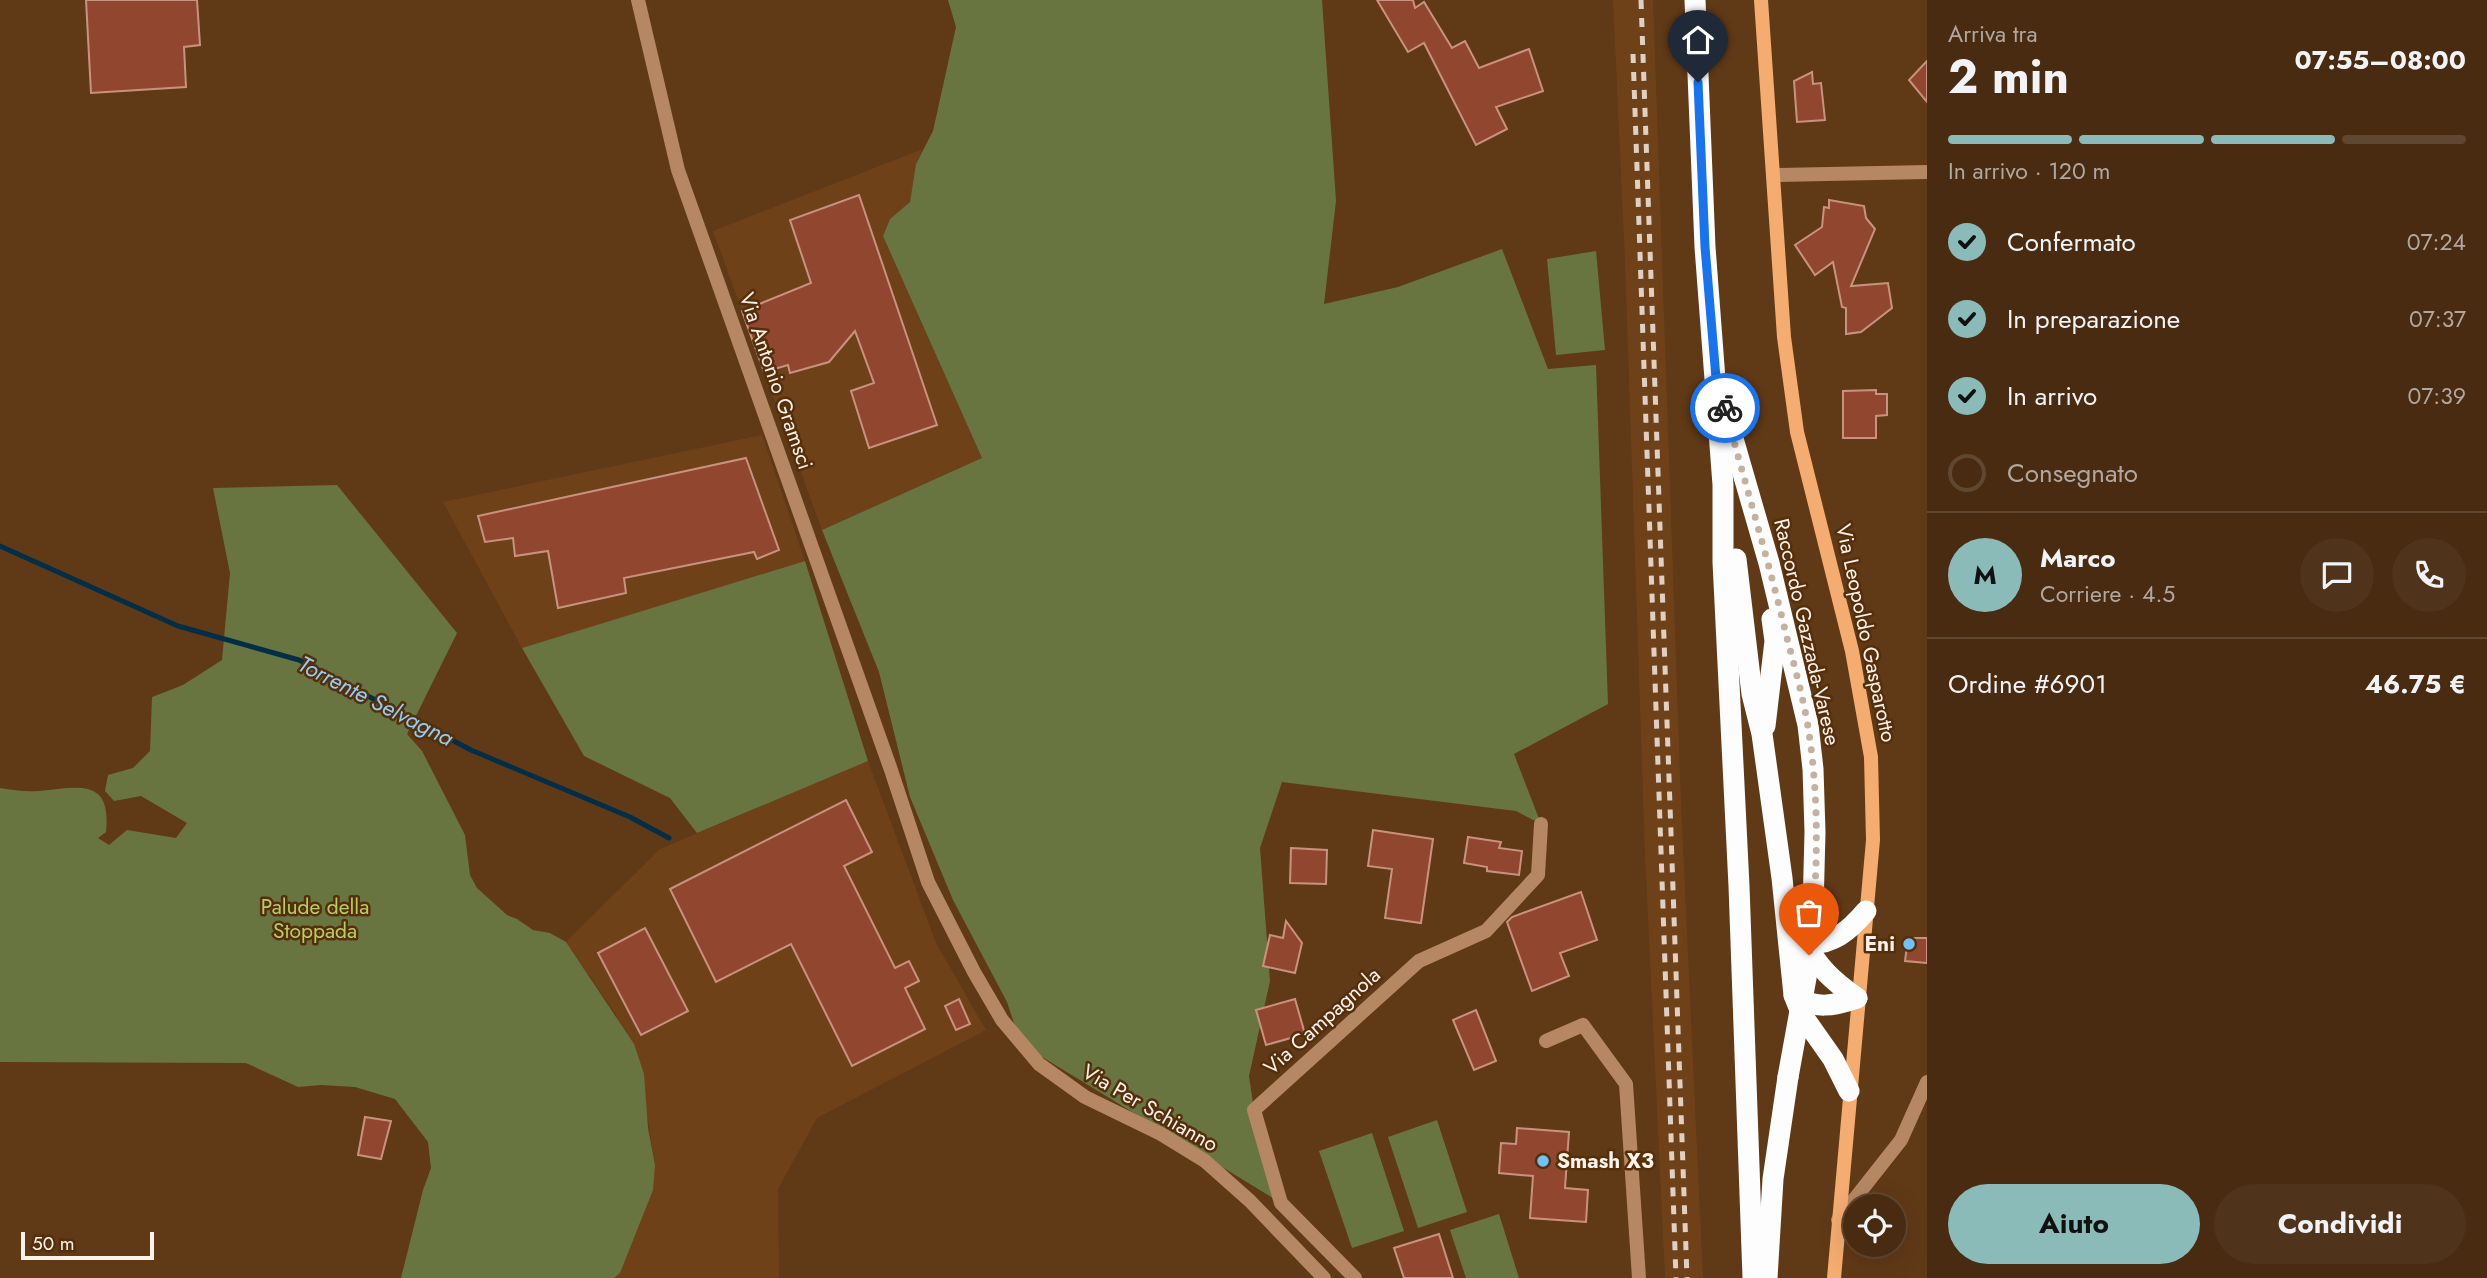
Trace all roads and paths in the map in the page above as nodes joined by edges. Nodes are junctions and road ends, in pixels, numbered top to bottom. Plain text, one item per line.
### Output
1 (638, 0) edge
2 (1695, 0) edge
3 (1761, 0) edge
4 (1927, 172) edge
5 (1773, 175) junction
6 (1716, 378) junction
7 (1737, 452) junction
8 (1723, 485) junction
9 (1762, 734) junction
10 (891, 770) joint
11 (1541, 824) dead end
12 (1782, 878) junction
13 (1866, 911) junction
14 (1806, 943) junction
15 (1794, 995) junction
16 (1857, 998) junction
17 (1546, 1041) dead end
18 (1927, 1083) edge
19 (1849, 1091) junction
20 (1838, 1220) junction
21 (1324, 1278) edge
22 (1355, 1278) edge
23 (1639, 1278) edge
24 (1753, 1278) edge
25 (1767, 1278) edge
26 (1834, 1278) edge

1 - 10 street, Via Antonio Gramsci
2 - 6 highway, Raccordo Gazzada-Varese
3 - 5 main road, Via Leopoldo Gasparotto
4 - 5 street
5 - 13 main road, Via Leopoldo Gasparotto
6 - 7 highway, Raccordo Gazzada-Varese
6 - 8 highway, Raccordo Gazzada-Varese
7 - 9 highway
7 - 25 highway, Raccordo Gazzada-Varese, bridge
8 - 9 highway
8 - 24 highway, Raccordo Gazzada-Varese
9 - 12 highway
10 - 21 street, Via Per Schianno
11 - 22 street, Via Campagnola
12 - 14 highway
12 - 15 highway
13 - 14 highway
13 - 16 main road, Via Leopoldo Gasparotto
14 - 16 highway
15 - 16 highway
15 - 19 highway
16 - 19 main road, Via Leopoldo Gasparotto
17 - 23 street
18 - 20 street
19 - 20 main road, Via Leopoldo Gasparotto
20 - 26 main road, Via Leopoldo Gasparotto

